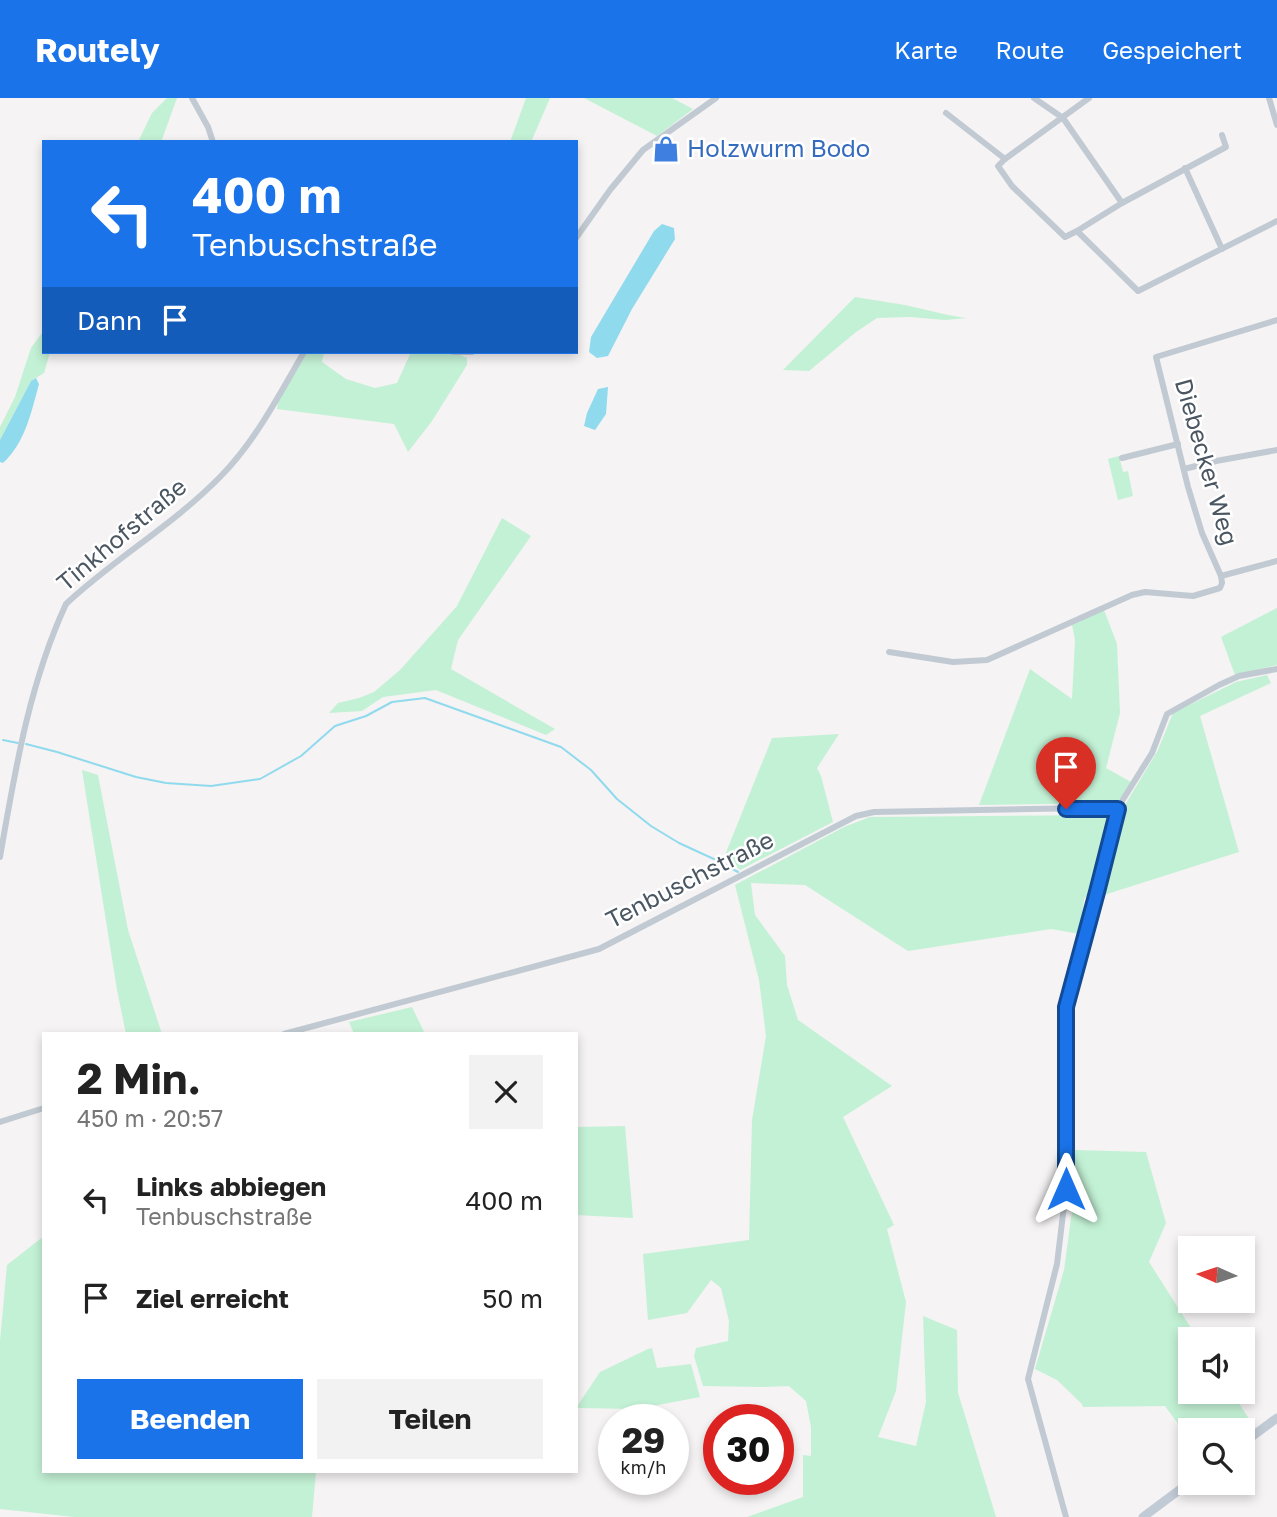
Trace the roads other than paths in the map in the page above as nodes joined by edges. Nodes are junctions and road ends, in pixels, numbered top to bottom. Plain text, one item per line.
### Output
1 (192, 98) edge
2 (716, 98) edge
3 (1034, 98) edge
4 (1089, 98) edge
5 (1269, 98) edge
6 (946, 113) dead end
7 (1063, 118) junction
8 (1277, 125) edge
9 (1222, 135) dead end
10 (211, 140) edge
11 (1005, 159) junction
12 (1185, 168) junction
13 (1122, 203) junction
14 (1277, 221) edge
15 (1077, 231) junction
16 (578, 235) edge
17 (1222, 249) junction
18 (1277, 320) edge
19 (302, 354) edge
20 (1178, 444) junction
21 (1277, 450) edge
22 (1122, 458) dead end
23 (1184, 469) junction
24 (1277, 561) edge
25 (1221, 576) junction
26 (889, 652) dead end
27 (1277, 669) edge
28 (1118, 809) junction
29 (0, 857) edge
30 (291, 1032) edge
31 (42, 1109) edge
32 (0, 1122) edge
33 (1277, 1418) edge
34 (1255, 1434) edge
35 (1178, 1491) edge
36 (1066, 1517) edge
37 (1143, 1517) edge

1 - 10 street
2 - 16 street
3 - 7 street
4 - 7 street
5 - 8 street
6 - 11 street
7 - 11 street
7 - 13 street
9 - 12 street
11 - 15 street
12 - 13 street
12 - 17 street
13 - 15 street
14 - 17 street
15 - 17 street
18 - 20 street, Diebecker Weg
19 - 29 street, Tinkhofstraße
20 - 22 street
20 - 23 street, Diebecker Weg
21 - 23 street
23 - 25 street, Diebecker Weg
24 - 25 street
25 - 26 street
27 - 28 street
28 - 30 street, Tenbuschstraße
28 - 36 street
31 - 32 street
33 - 34 street
35 - 37 street

